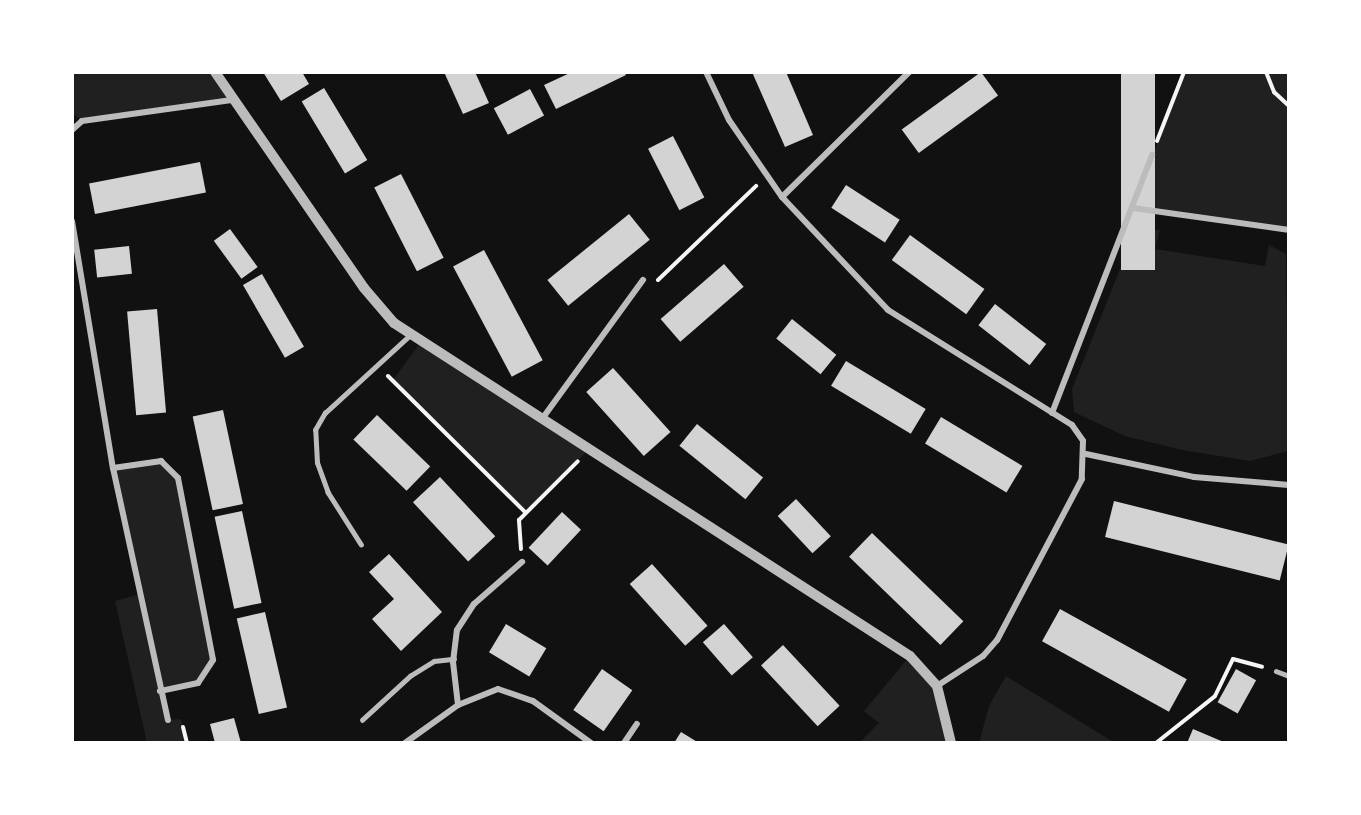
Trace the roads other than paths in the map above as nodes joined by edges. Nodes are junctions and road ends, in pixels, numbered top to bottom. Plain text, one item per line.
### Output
1 (215, 72) edge
2 (706, 72) edge
3 (909, 72) edge
4 (232, 100) junction
5 (73, 127) edge
6 (1152, 155) road end
7 (782, 198) junction
8 (1132, 208) junction
9 (72, 221) edge
10 (1289, 230) edge
11 (643, 280) road end
12 (410, 335) junction
13 (1052, 413) junction
14 (542, 419) junction
15 (1086, 454) junction
16 (113, 468) junction
17 (1289, 485) edge
18 (361, 545) dead end
19 (522, 562) road end
20 (454, 659) junction
21 (1276, 671) road end
22 (1289, 676) edge
23 (938, 686) junction
24 (160, 691) junction
25 (458, 705) junction
26 (168, 720) dead end
27 (362, 720) dead end
28 (637, 724) dead end
29 (405, 743) edge
30 (591, 743) edge
31 (624, 743) edge
32 (951, 743) edge

1 - 4 street
2 - 7 street
3 - 7 street
4 - 5 street
4 - 12 street
6 - 8 street
7 - 13 street
8 - 10 street
8 - 13 street
9 - 16 street
11 - 14 street
12 - 14 street
12 - 18 lane
13 - 15 street
14 - 23 street
15 - 17 street
15 - 23 street
16 - 24 street
16 - 24 street
19 - 20 street
20 - 25 street
20 - 27 lane
21 - 22 lane
23 - 32 street
24 - 26 street
25 - 29 street
25 - 30 street
28 - 31 street

